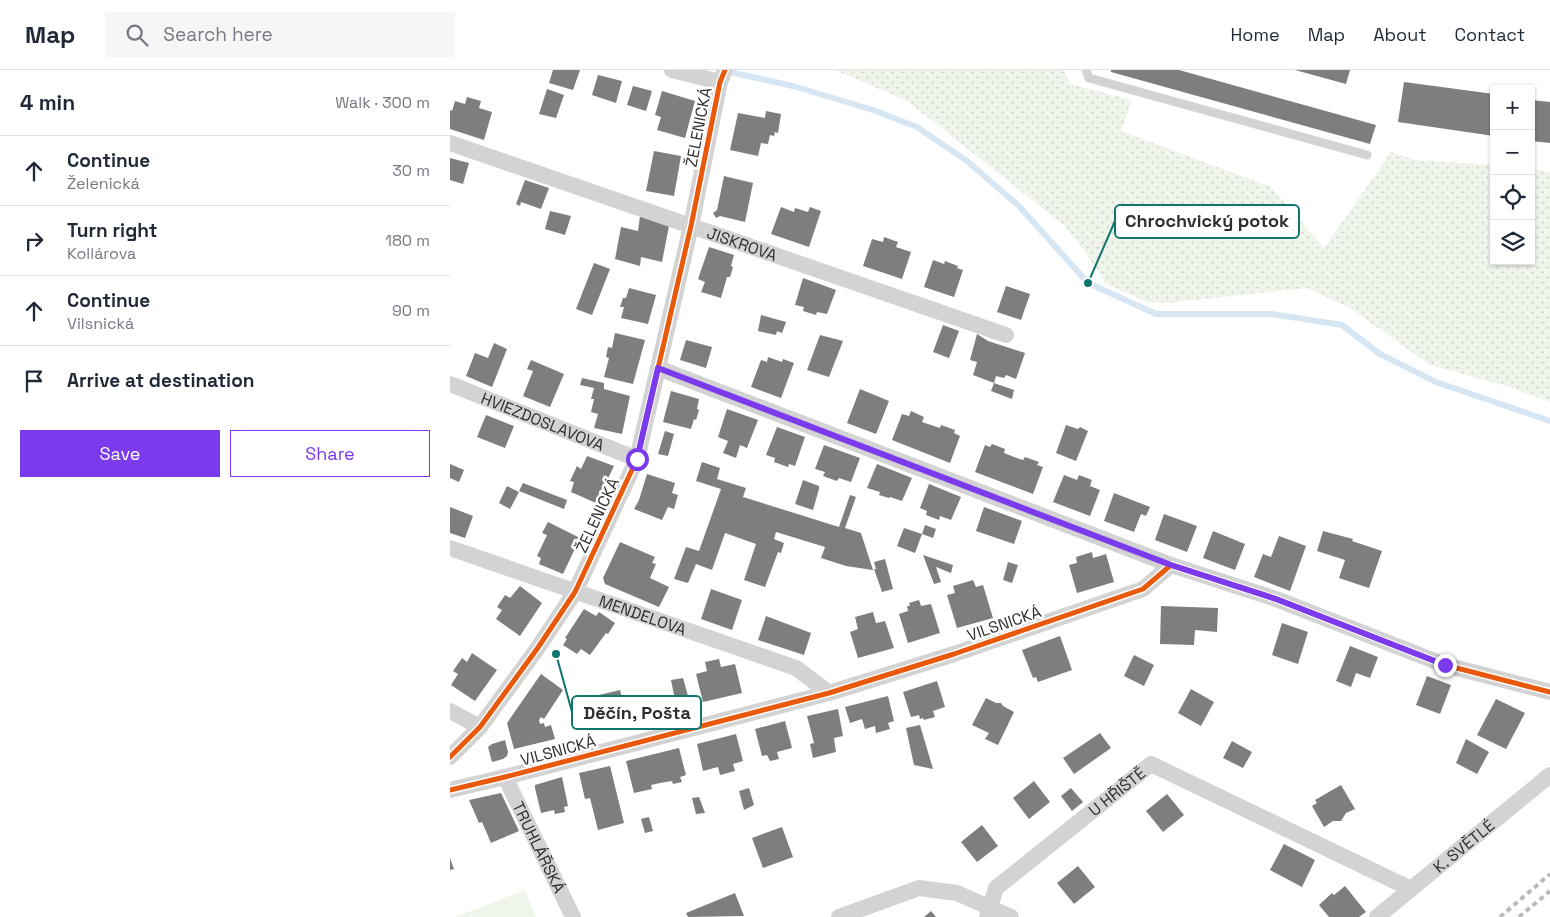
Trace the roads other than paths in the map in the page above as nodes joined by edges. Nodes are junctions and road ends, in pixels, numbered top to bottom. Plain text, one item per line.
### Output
1 (672, 70) edge
2 (1086, 70) edge
3 (722, 77) edge
4 (450, 143) edge
5 (1367, 155) dead end
6 (691, 226) junction
7 (1006, 336) dead end
8 (658, 368) junction
9 (450, 384) edge
10 (637, 459) junction
11 (450, 548) edge
12 (1171, 565) junction
13 (575, 592) junction
14 (1550, 692) edge
15 (829, 693) junction
16 (450, 711) edge
17 (480, 727) junction
18 (450, 757) edge
19 (1550, 775) edge
20 (505, 777) junction
21 (450, 790) edge
22 (1412, 889) junction
23 (988, 912) edge
24 (573, 917) edge
25 (839, 917) edge
26 (1011, 917) edge
27 (1378, 917) edge

1 - 3 street
2 - 5 lane
3 - 6 street, ŽELENICKÁ
4 - 6 street, JISKROVA
6 - 7 street, JISKROVA
6 - 8 street, ŽELENICKÁ
8 - 10 street, ŽELENICKÁ
8 - 12 street
9 - 10 street, HVIEZDOSLAVOVA
10 - 13 street, ŽELENICKÁ
11 - 13 street, MENDELOVA
12 - 14 street
12 - 15 street, VILSNICKÁ
13 - 15 street, MENDELOVA
13 - 17 street, ŽELENICKÁ
15 - 20 street, VILSNICKÁ
16 - 17 street
17 - 18 street, ŽELENICKÁ
19 - 22 street, K. SVĚTLÉ
20 - 21 street, VILSNICKÁ
20 - 24 street, TRUHLÁŘSKÁ
22 - 23 street, U HŘIŠTĚ
22 - 27 street, K. SVĚTLÉ
23 - 25 street
23 - 26 street

